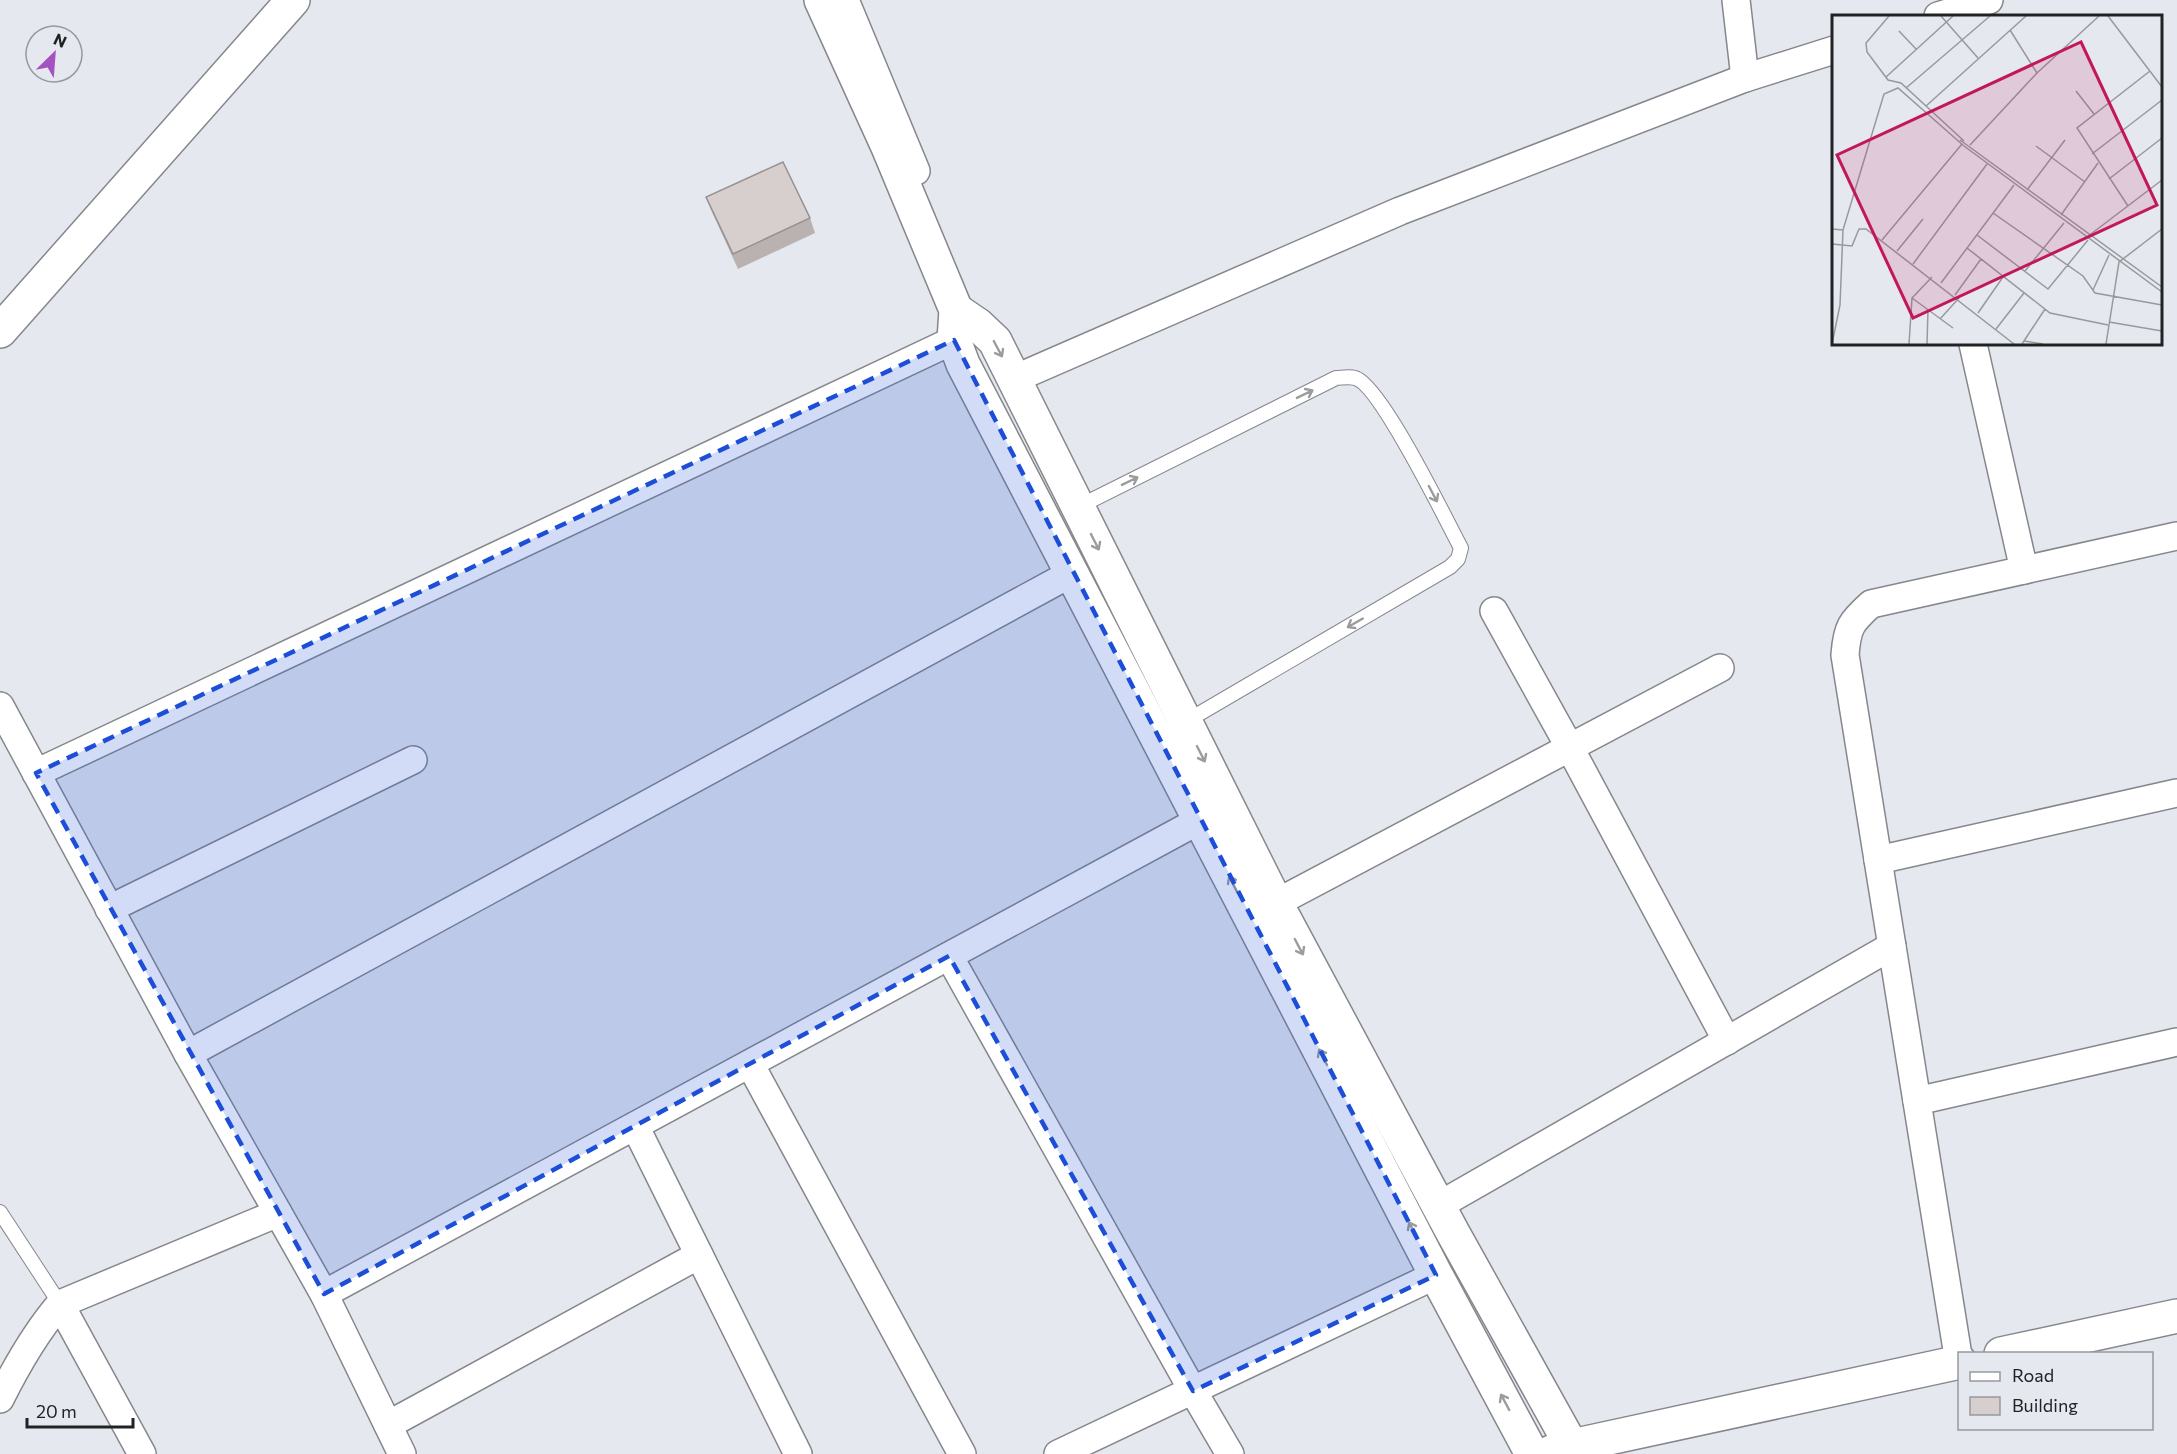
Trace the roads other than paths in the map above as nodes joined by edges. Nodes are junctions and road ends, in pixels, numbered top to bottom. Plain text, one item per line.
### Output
1 (293, 0) edge
2 (821, 0) edge
3 (845, 0) edge
4 (1736, 0) edge
5 (1989, 0) edge
6 (1946, 15) edge
7 (1832, 50) edge
8 (1745, 78) junction
9 (963, 325) junction
10 (0, 330) edge
11 (1973, 345) edge
12 (1014, 379) junction
13 (1078, 507) junction
14 (2177, 536) edge
15 (2024, 570) junction
16 (1072, 573) junction
17 (1494, 611) dead end
18 (1720, 668) dead end
19 (0, 706) edge
20 (1185, 722) junction
21 (1570, 748) junction
22 (413, 760) dead end
23 (36, 773) junction
24 (2177, 793) edge
25 (1200, 820) junction
26 (1878, 860) junction
27 (1275, 903) junction
28 (109, 909) junction
29 (1892, 946) junction
30 (950, 956) junction
31 (1727, 1041) junction
32 (2177, 1042) edge
33 (188, 1054) junction
34 (750, 1064) junction
35 (1917, 1101) junction
36 (635, 1126) junction
37 (1438, 1206) junction
38 (0, 1212) edge
39 (278, 1213) junction
40 (699, 1255) junction
41 (1436, 1275) junction
42 (324, 1294) junction
43 (60, 1304) junction
44 (2177, 1316) edge
45 (2006, 1352) edge
46 (1958, 1356) edge
47 (1958, 1362) edge
48 (1193, 1391) junction
49 (0, 1399) edge
50 (388, 1425) junction
51 (137, 1451) edge
52 (1565, 1451) edge
53 (402, 1454) edge
54 (798, 1454) edge
55 (962, 1454) edge
56 (1058, 1454) edge
57 (1230, 1454) edge
58 (1532, 1454) edge

1 - 10 main road
2 - 9 main road
3 - 9 street
4 - 8 street
5 - 6 street
7 - 8 street
8 - 12 street
9 -> 12 main road
9 - 16 main road
9 - 23 street
11 - 15 street
12 - 13 main road
13 -> 20 main road
13 -> 20 lane
14 - 15 street
15 - 26 street
16 - 25 main road
16 - 33 street
17 - 21 street
18 - 21 street
19 - 23 street
20 -> 27 main road
21 - 27 street
21 - 31 street
22 - 28 street
23 - 28 street
24 - 26 street
25 - 30 street
41 -> 25 main road
26 - 29 street
27 -> 37 main road
28 - 33 street
29 - 31 street
29 - 35 street
30 - 34 street
30 - 48 street
31 - 37 street
32 - 35 street
33 - 39 street
34 - 36 street
34 - 55 street
35 - 46 street
36 - 40 street
36 - 42 street
37 - 52 main road
38 - 43 lane
39 - 42 street
39 - 43 street
40 - 50 street
40 - 54 street
41 - 48 street
58 -> 41 main road
42 - 50 street
43 - 49 street
43 - 51 street
44 - 45 main road
47 - 52 main road
48 - 56 street
48 - 57 street
50 - 53 street

